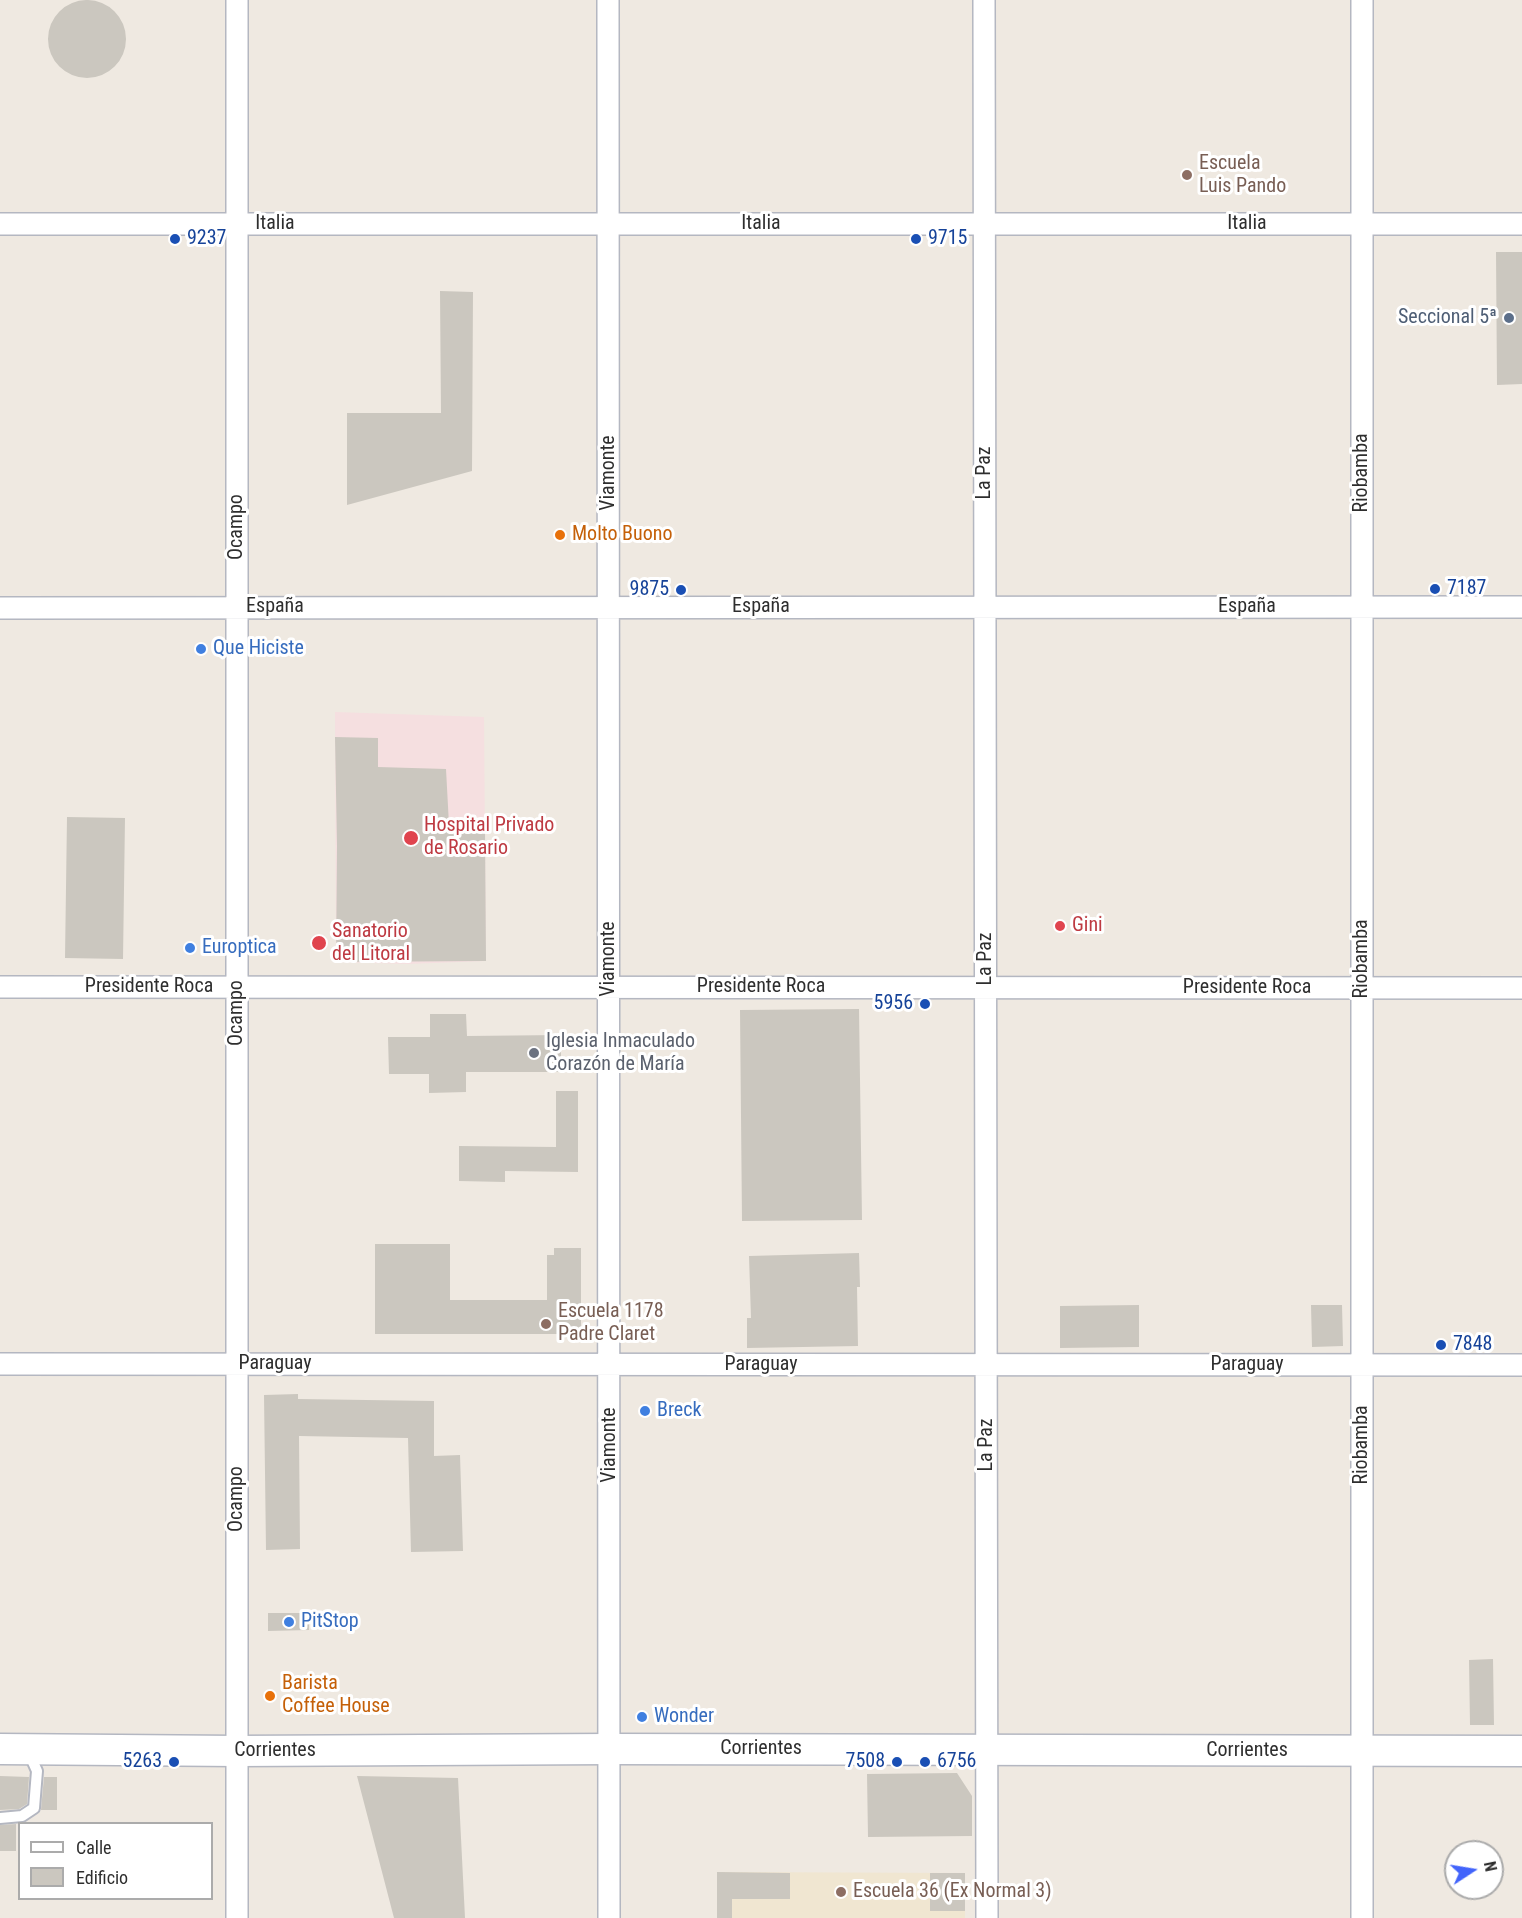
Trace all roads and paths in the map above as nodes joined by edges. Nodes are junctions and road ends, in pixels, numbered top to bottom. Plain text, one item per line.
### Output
1 (237, 0) edge
2 (608, 0) edge
3 (984, 0) edge
4 (1362, 0) edge
5 (0, 224) edge
6 (237, 224) junction
7 (608, 224) junction
8 (984, 224) junction
9 (1362, 224) junction
10 (1522, 224) edge
11 (237, 607) junction
12 (609, 607) junction
13 (985, 607) junction
14 (1362, 607) junction
15 (1522, 607) edge
16 (0, 608) edge
17 (0, 987) edge
18 (237, 987) junction
19 (609, 987) junction
20 (986, 987) junction
21 (1362, 988) junction
22 (1522, 988) edge
23 (0, 1364) edge
24 (237, 1364) junction
25 (610, 1365) junction
26 (986, 1365) junction
27 (1362, 1365) junction
28 (1522, 1365) edge
29 (14, 1749) edge
30 (610, 1749) junction
31 (987, 1750) junction
32 (237, 1751) junction
33 (1362, 1751) junction
34 (1522, 1751) edge
35 (0, 1818) edge
36 (237, 1918) edge
37 (609, 1918) edge
38 (987, 1918) edge
39 (1362, 1918) edge

1 - 6 street, Ocampo
2 - 7 street, Viamonte
3 - 8 street, La Paz
4 - 9 street, Riobamba
5 - 6 street, Italia
6 - 7 street, Italia
6 - 11 street, Ocampo
7 - 8 street, Italia
7 - 12 street, Viamonte
8 - 9 street, Italia
8 - 13 street, La Paz
9 - 10 street, Italia
9 - 14 street, Riobamba
11 - 12 street, España
11 - 16 street, España
11 - 18 street, Ocampo
12 - 13 street, España
12 - 19 street, Viamonte
13 - 14 street, España
13 - 20 street, La Paz
14 - 15 street, España
14 - 21 street, Riobamba
17 - 18 street, Presidente Roca
18 - 19 street, Presidente Roca
18 - 24 street, Ocampo
19 - 20 street, Presidente Roca
19 - 25 street, Viamonte
20 - 21 street, Presidente Roca
20 - 26 street, La Paz
21 - 22 street, Presidente Roca
21 - 27 street, Riobamba
23 - 24 street, Paraguay
24 - 25 street, Paraguay
24 - 32 street, Ocampo
25 - 26 street, Paraguay
25 - 30 street, Viamonte
26 - 27 street, Paraguay
26 - 31 street, La Paz
27 - 28 street, Paraguay
27 - 33 street, Riobamba
29 - 32 main road, Corrientes
29 - 35 lane
30 - 31 main road, Corrientes
30 - 32 main road, Corrientes
30 - 37 street, Viamonte
31 - 33 main road, Corrientes
31 - 38 street, La Paz
32 - 36 street, Ocampo
33 - 34 main road, Corrientes
33 - 39 street, Riobamba

